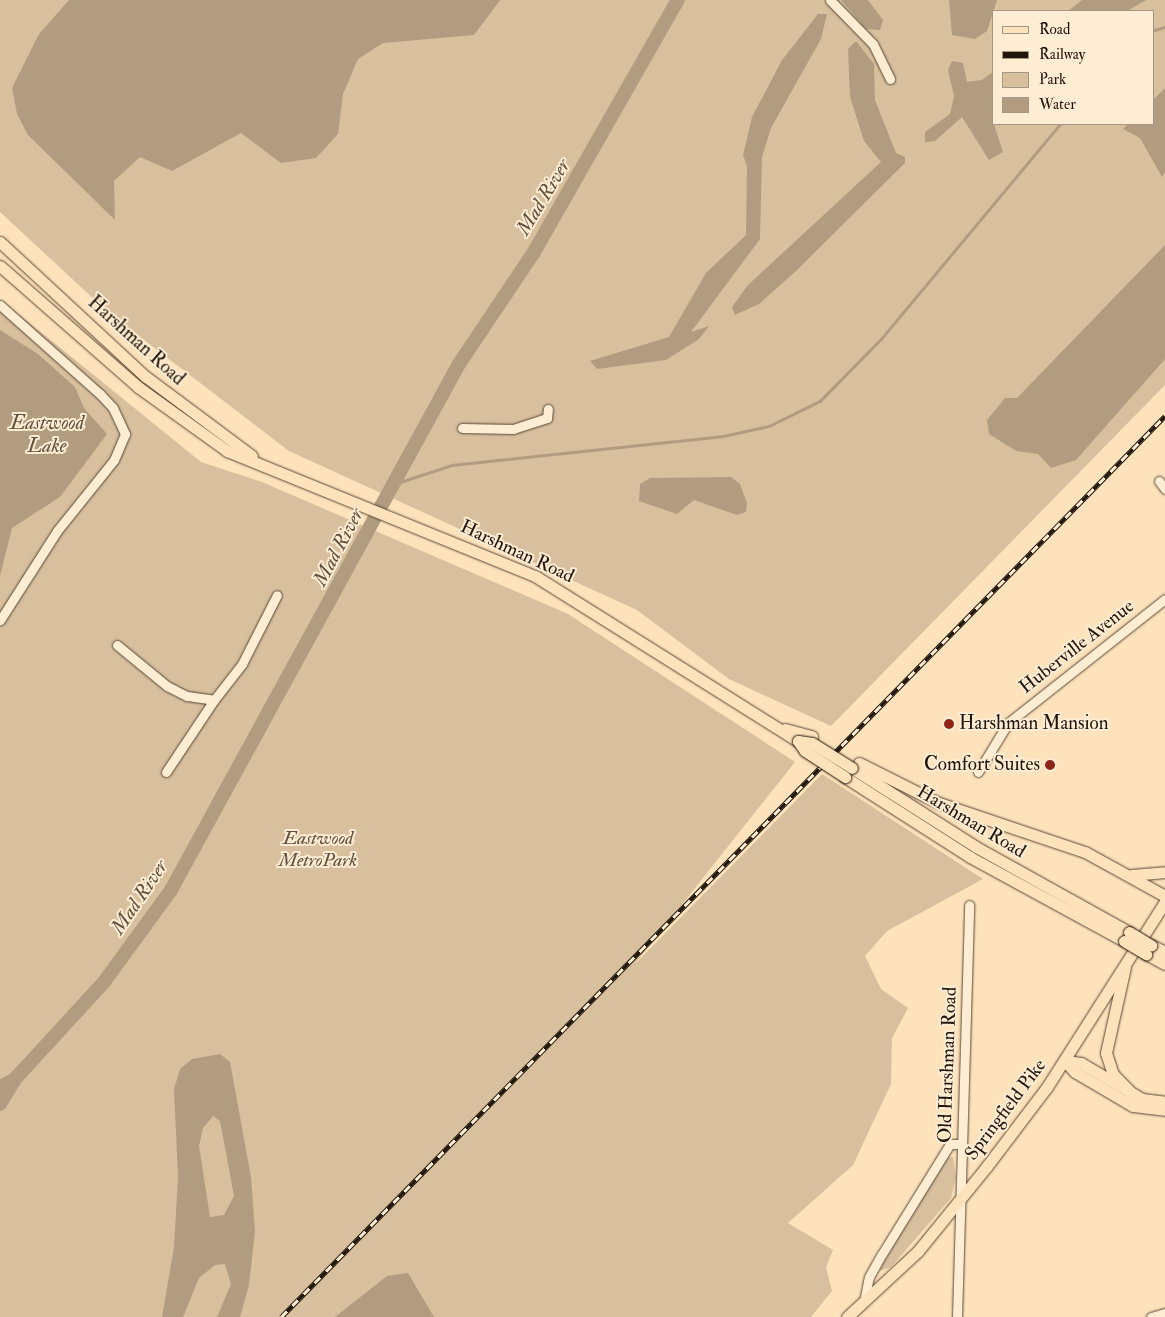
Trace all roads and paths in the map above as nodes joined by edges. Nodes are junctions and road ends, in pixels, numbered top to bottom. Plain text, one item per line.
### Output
1 (830, 0) edge
2 (890, 78) dead end
3 (0, 242) edge
4 (0, 266) edge
5 (0, 305) edge
6 (548, 409) dead end
7 (462, 428) dead end
8 (255, 459) junction
9 (1159, 481) dead end
10 (1165, 489) edge
11 (277, 595) dead end
12 (1165, 599) edge
13 (0, 620) edge
14 (117, 646) dead end
15 (214, 700) junction
16 (775, 726) junction
17 (852, 769) junction
18 (166, 772) dead end
19 (978, 772) dead end
20 (1165, 872) edge
21 (1129, 874) junction
22 (1165, 896) edge
23 (1165, 902) edge
24 (969, 905) dead end
25 (1150, 952) junction
26 (1165, 952) edge
27 (1165, 964) edge
28 (1126, 965) junction
29 (1165, 970) edge
30 (1065, 1061) junction
31 (1132, 1094) junction
32 (1165, 1102) edge
33 (1165, 1110) edge
34 (961, 1144) junction
35 (960, 1200) junction
36 (864, 1302) junction
37 (1165, 1313) edge
38 (847, 1317) edge
39 (957, 1317) edge
40 (1150, 1317) edge

1 - 2 street
3 - 8 main road, Harshman Road
4 - 8 main road, Harshman Road
5 - 13 street
6 - 7 street
8 - 16 main road, Harshman Road
9 - 10 street
11 - 15 street
12 - 19 street, Huberville Avenue
14 - 15 street
15 - 18 street
16 - 17 main road, Harshman Road, bridge
16 - 17 main road
17 - 21 main road
17 - 25 main road, Harshman Road, bridge
20 - 21 main road
21 - 22 main road
23 - 28 main road, Springfield Pike
24 - 34 street, Old Harshman Road
25 - 26 main road
25 - 27 main road
25 - 29 main road
28 - 30 main road, Springfield Pike
28 - 31 main road
30 - 31 main road
30 - 33 main road
30 - 35 main road, Springfield Pike
31 - 32 main road
34 - 35 street, Old Harshman Road
34 - 36 street
35 - 36 main road, Springfield Pike
35 - 39 street, Old Harshman Road
36 - 38 main road, Springfield Pike
37 - 40 street

